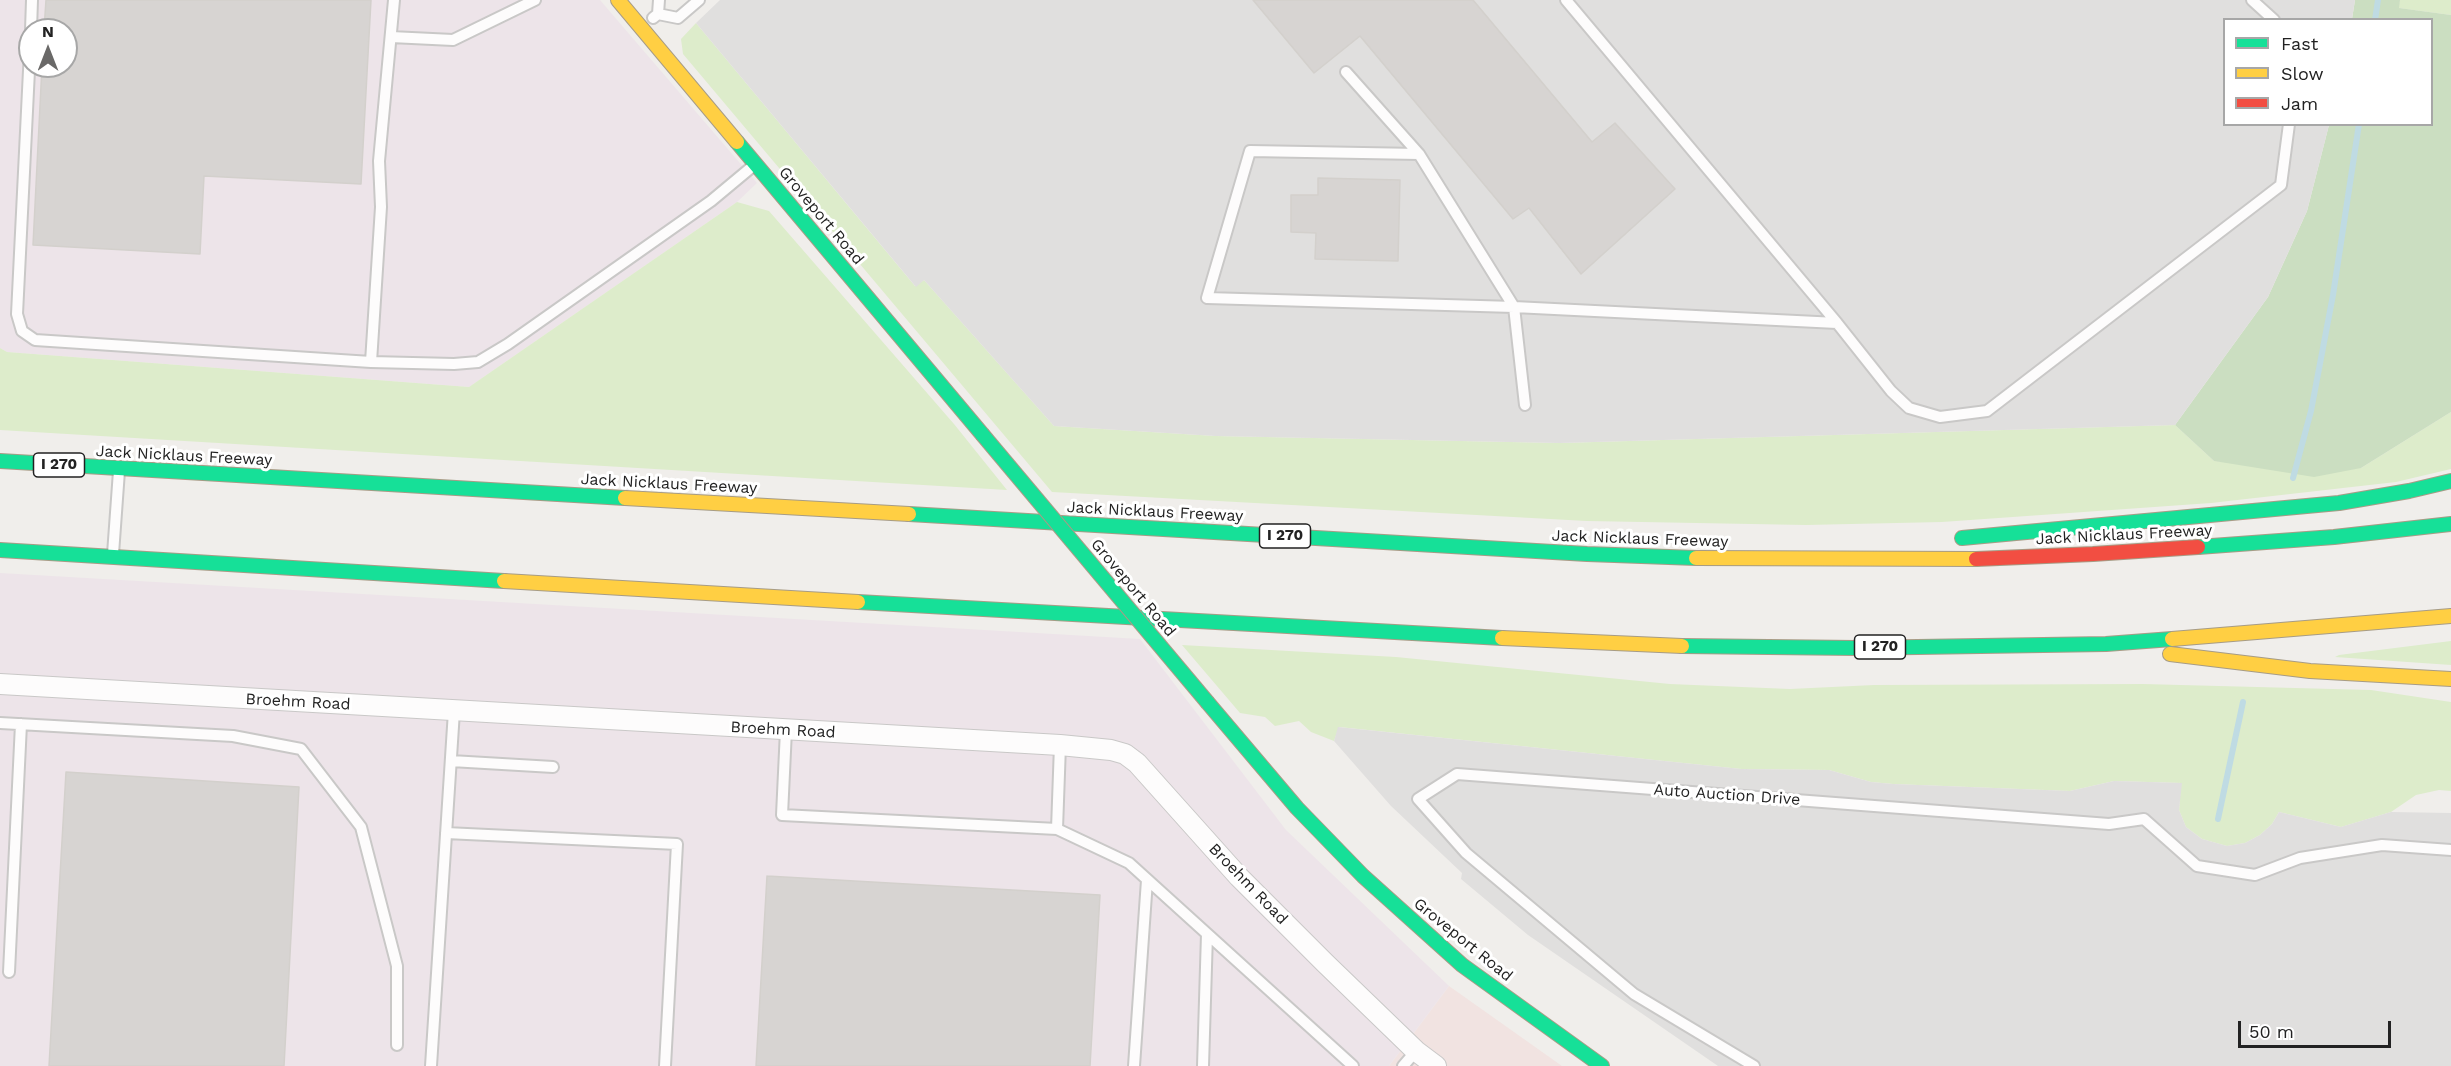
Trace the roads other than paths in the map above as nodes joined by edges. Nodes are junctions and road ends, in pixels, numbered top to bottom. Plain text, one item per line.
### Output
1 (32, 0) edge
2 (394, 0) edge
3 (535, 0) edge
4 (618, 0) edge
5 (659, 0) edge
6 (699, 0) edge
7 (1566, 0) edge
8 (2252, 0) edge
9 (658, 14) junction
10 (31, 18) edge
11 (2272, 18) edge
12 (641, 28) junction
13 (391, 37) junction
14 (1346, 72) dead end
15 (29, 78) edge
16 (2289, 126) edge
17 (1419, 154) junction
18 (755, 163) junction
19 (1514, 308) junction
20 (1837, 323) junction
21 (371, 362) junction
22 (1525, 405) dead end
23 (0, 461) edge
24 (119, 469) junction
25 (2451, 482) edge
26 (2451, 524) edge
27 (1949, 540) dead end
28 (1890, 545) dead end
29 (0, 550) edge
30 (113, 557) junction
31 (1736, 560) junction
32 (2451, 616) edge
33 (2106, 644) junction
34 (2451, 679) edge
35 (0, 684) edge
36 (454, 711) junction
37 (0, 723) edge
38 (21, 724) junction
39 (786, 730) junction
40 (1060, 745) junction
41 (451, 761) junction
42 (553, 767) dead end
43 (1057, 829) junction
44 (446, 833) junction
45 (2451, 849) edge
46 (1147, 880) junction
47 (1207, 934) junction
48 (9, 972) dead end
49 (397, 1045) dead end
50 (1416, 1051) junction
51 (431, 1066) edge
52 (665, 1066) edge
53 (1134, 1066) edge
54 (1203, 1066) edge
55 (1353, 1066) edge
56 (1403, 1066) edge
57 (1437, 1066) edge
58 (1602, 1066) edge
59 (1754, 1066) edge

1 - 10 lane
2 - 13 lane
3 - 13 lane
4 - 12 main road, Groveport Road
5 - 9 lane
6 - 9 lane
7 - 20 lane
8 - 11 lane
9 - 12 lane
12 - 18 main road, Groveport Road
13 - 21 lane
14 - 17 lane
15 - 21 lane
16 - 20 lane
17 - 19 lane
17 - 19 lane
18 - 21 lane
18 - 58 main road, Groveport Road, bridge
19 - 20 lane
19 - 22 lane
23 - 24 main road, Jack Nicklaus Freeway / I 270
24 - 30 lane
24 - 31 main road, Jack Nicklaus Freeway / I 270
25 - 27 main road
26 - 31 main road, Jack Nicklaus Freeway / I 270
28 - 31 main road
29 - 30 main road, I 270
30 - 33 main road, I 270
32 - 33 main road, I 270
33 - 34 main road
35 - 36 street, Broehm Road
36 - 39 street, Broehm Road
36 - 41 lane
37 - 38 lane
38 - 48 lane
38 - 49 lane
39 - 40 street, Broehm Road
39 - 43 lane
40 - 43 lane
40 - 50 street, Broehm Road
41 - 42 lane
41 - 44 lane
43 - 46 lane
44 - 51 lane
44 - 52 lane
45 - 59 lane, Auto Auction Drive
46 - 47 lane
46 - 53 lane
47 - 54 lane
47 - 55 lane
50 - 56 lane
50 - 57 street, Broehm Road

